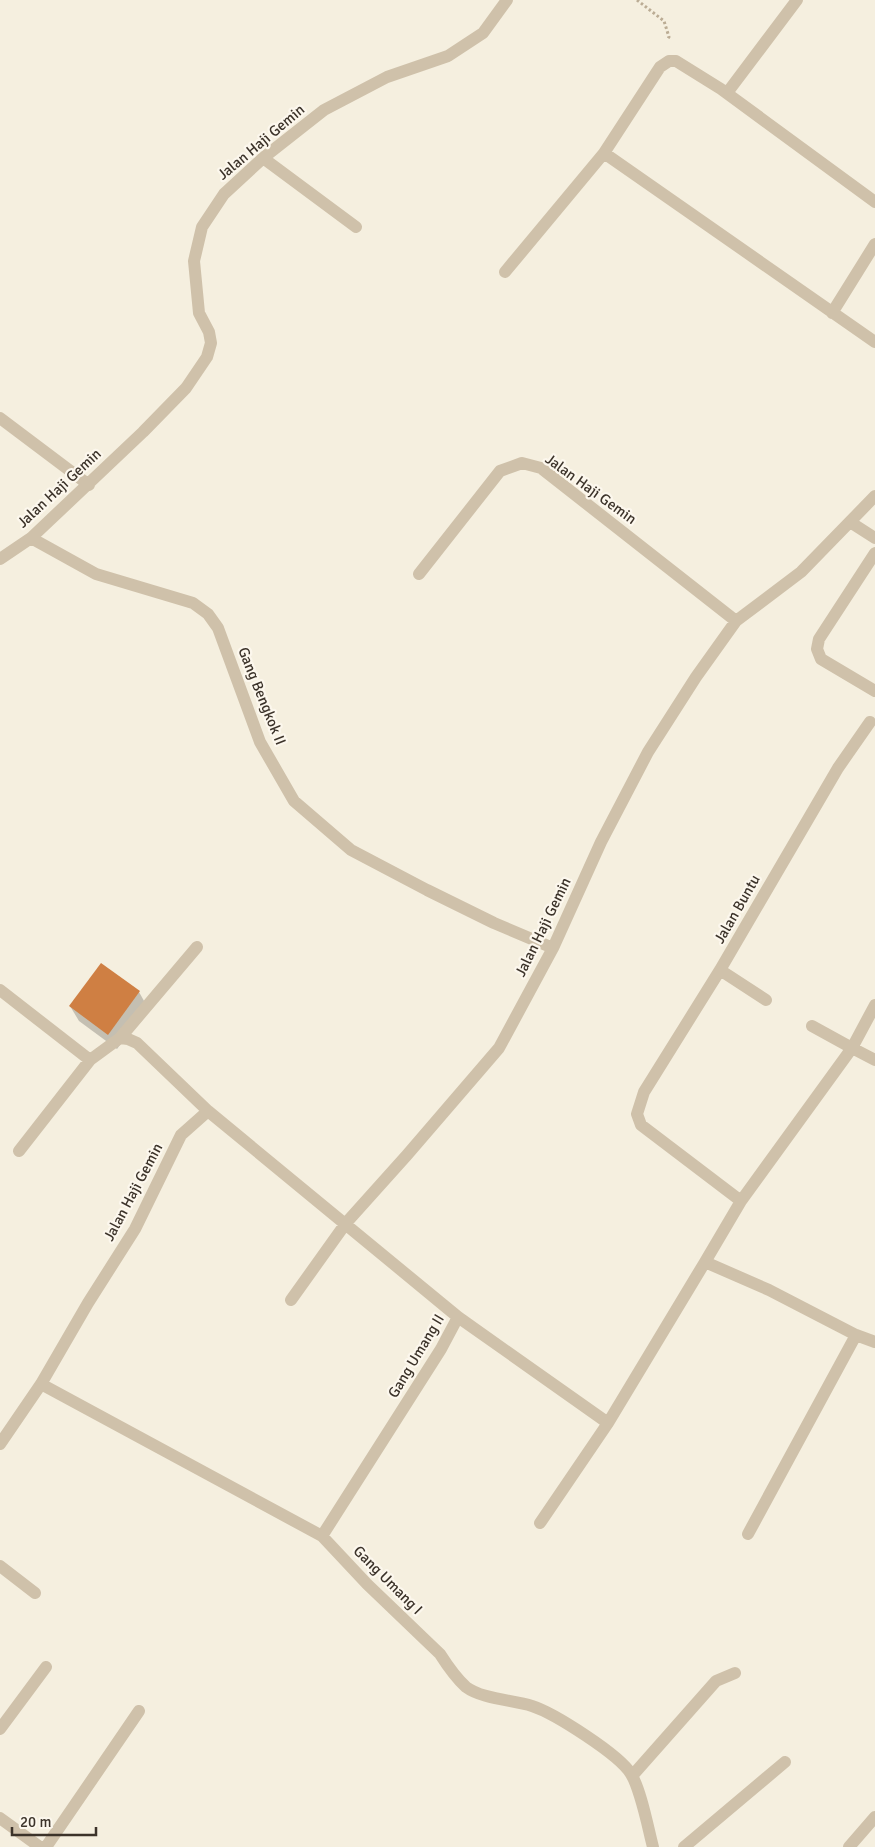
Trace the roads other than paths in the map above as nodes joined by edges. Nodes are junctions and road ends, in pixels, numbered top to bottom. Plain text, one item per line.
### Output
1 (507, 0) edge
2 (797, 0) edge
3 (727, 94) junction
4 (604, 153) junction
5 (264, 158) junction
6 (875, 202) edge
7 (356, 227) dead end
8 (875, 244) edge
9 (505, 272) dead end
10 (832, 312) junction
11 (875, 342) edge
12 (0, 418) edge
13 (89, 485) junction
14 (875, 496) edge
15 (850, 522) junction
16 (31, 538) junction
17 (875, 538) edge
18 (875, 553) edge
19 (0, 559) edge
20 (419, 574) dead end
21 (736, 621) junction
22 (875, 691) edge
23 (870, 722) dead end
24 (198, 947) dead end
25 (553, 948) junction
26 (720, 970) junction
27 (0, 990) edge
28 (766, 1000) dead end
29 (875, 1005) edge
30 (812, 1026) dead end
31 (120, 1038) junction
32 (852, 1048) junction
33 (90, 1060) junction
34 (875, 1060) edge
35 (208, 1111) junction
36 (19, 1151) dead end
37 (741, 1201) junction
38 (346, 1223) junction
39 (705, 1262) junction
40 (291, 1300) dead end
41 (458, 1317) junction
42 (856, 1335) junction
43 (875, 1342) edge
44 (40, 1384) junction
45 (608, 1423) junction
46 (0, 1444) edge
47 (540, 1523) dead end
48 (748, 1534) dead end
49 (322, 1536) junction
50 (0, 1566) edge
51 (35, 1593) dead end
52 (46, 1667) dead end
53 (734, 1674) dead end
54 (139, 1711) dead end
55 (0, 1729) edge
56 (785, 1762) dead end
57 (632, 1776) junction
58 (875, 1817) edge
59 (0, 1818) edge
60 (40, 1847) edge
61 (46, 1847) edge
62 (654, 1847) edge
63 (684, 1847) edge
64 (850, 1847) edge

1 - 5 street, Jalan Haji Gemin
2 - 3 street
3 - 4 street
3 - 6 street
4 - 9 street
4 - 10 street
5 - 7 street
5 - 13 street, Jalan Haji Gemin
8 - 10 street
10 - 11 street
12 - 13 street
13 - 16 street, Jalan Haji Gemin
14 - 15 street, Jalan Haji Gemin
15 - 17 street
15 - 21 street, Jalan Haji Gemin
16 - 19 street, Jalan Haji Gemin
16 - 25 street, Gang Bengkok II
18 - 22 street
20 - 21 street, Jalan Haji Gemin
21 - 25 street, Jalan Haji Gemin
23 - 26 street, Jalan Buntu
24 - 31 street
25 - 38 street, Jalan Haji Gemin
26 - 28 street
26 - 37 street, Jalan Buntu
27 - 33 street
29 - 32 street
30 - 32 street
31 - 33 street
31 - 35 street
32 - 34 street
32 - 37 street
33 - 36 street
35 - 38 street
35 - 44 street, Jalan Haji Gemin
37 - 39 street
38 - 40 street, Jalan Haji Gemin
38 - 41 street, Gang Umang II
39 - 42 street
39 - 45 street
41 - 45 street
41 - 49 street, Gang Umang II
42 - 43 street
42 - 48 street
44 - 46 street, Jalan Haji Gemin
44 - 49 street, Gang Umang I
45 - 47 street
49 - 57 street, Gang Umang I
50 - 51 street
52 - 55 street
53 - 57 street
54 - 61 street
56 - 63 street
57 - 62 street, Gang Umang I
58 - 64 street
59 - 60 street

